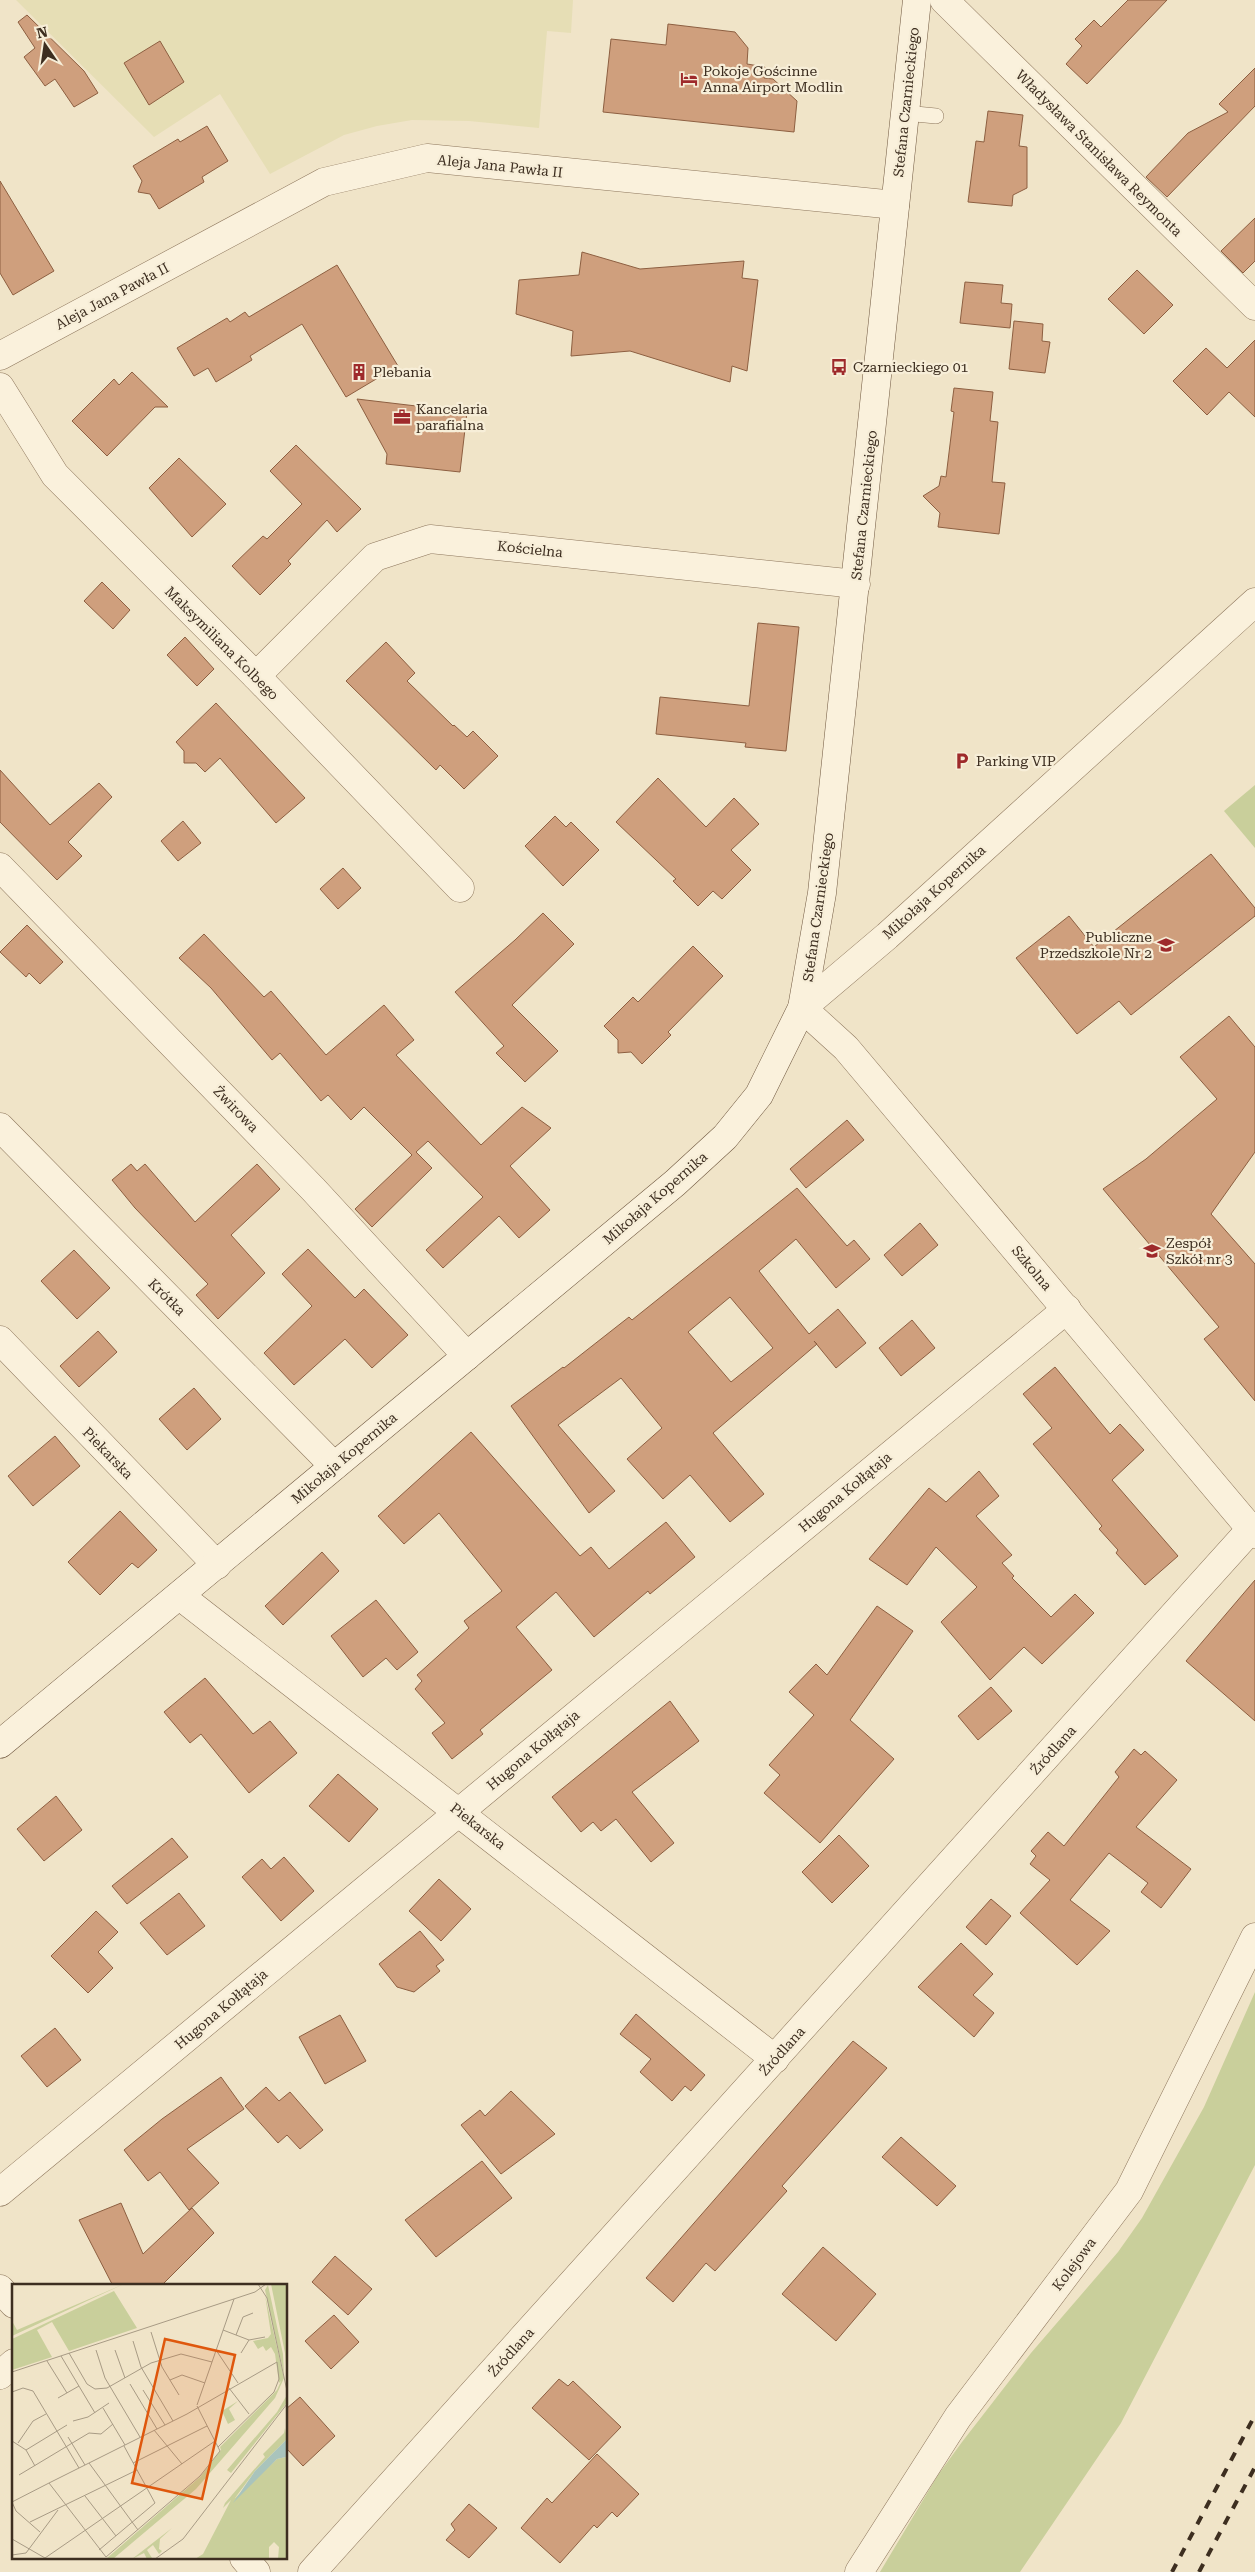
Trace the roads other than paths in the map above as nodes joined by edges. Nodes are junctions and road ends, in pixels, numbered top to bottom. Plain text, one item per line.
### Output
1 (918, 0) edge
2 (944, 0) edge
3 (905, 113) junction
4 (936, 116) dead end
5 (895, 205) junction
6 (1255, 306) edge
7 (0, 356) edge
8 (0, 387) edge
9 (856, 584) junction
10 (1255, 602) edge
11 (256, 676) junction
12 (0, 867) edge
13 (460, 888) dead end
14 (802, 1008) junction
15 (0, 1127) edge
16 (1067, 1309) junction
17 (0, 1340) edge
18 (467, 1356) junction
19 (334, 1466) junction
20 (1253, 1532) edge
21 (217, 1565) junction
22 (180, 1596) junction
23 (0, 1744) edge
24 (459, 1811) junction
25 (1255, 1937) edge
26 (775, 2059) junction
27 (0, 2192) edge
28 (0, 2289) edge
29 (12, 2302) edge
30 (12, 2365) edge
31 (0, 2375) edge
32 (246, 2560) edge
33 (256, 2572) edge
34 (312, 2572) edge
35 (859, 2572) edge

1 - 3 street, Stefana Czarnieckiego
2 - 6 street, Władysława Stanisława Reymonta
3 - 4 lane
3 - 5 street, Stefana Czarnieckiego
5 - 7 street, Aleja Jana Pawła II
5 - 9 street, Stefana Czarnieckiego
8 - 11 street, Maksymiliana Kolbego
9 - 11 street, Kościelna
9 - 14 street, Stefana Czarnieckiego
10 - 14 street, Mikołaja Kopernika
11 - 13 street, Maksymiliana Kolbego
12 - 18 street, Żwirowa
14 - 16 street, Szkolna
14 - 18 street, Mikołaja Kopernika
15 - 19 street, Krótka
16 - 20 street, Szkolna
16 - 24 street, Hugona Kołłątaja
17 - 21 street, Piekarska
18 - 19 street, Mikołaja Kopernika
19 - 21 street, Mikołaja Kopernika
20 - 26 street, Źródlana
21 - 22 street, Mikołaja Kopernika
22 - 23 street, Mikołaja Kopernika
22 - 24 street, Piekarska
24 - 26 street, Piekarska
24 - 27 street, Hugona Kołłątaja
25 - 35 street, Kolejowa
26 - 34 street, Źródlana
28 - 29 street
30 - 31 street
32 - 33 street

